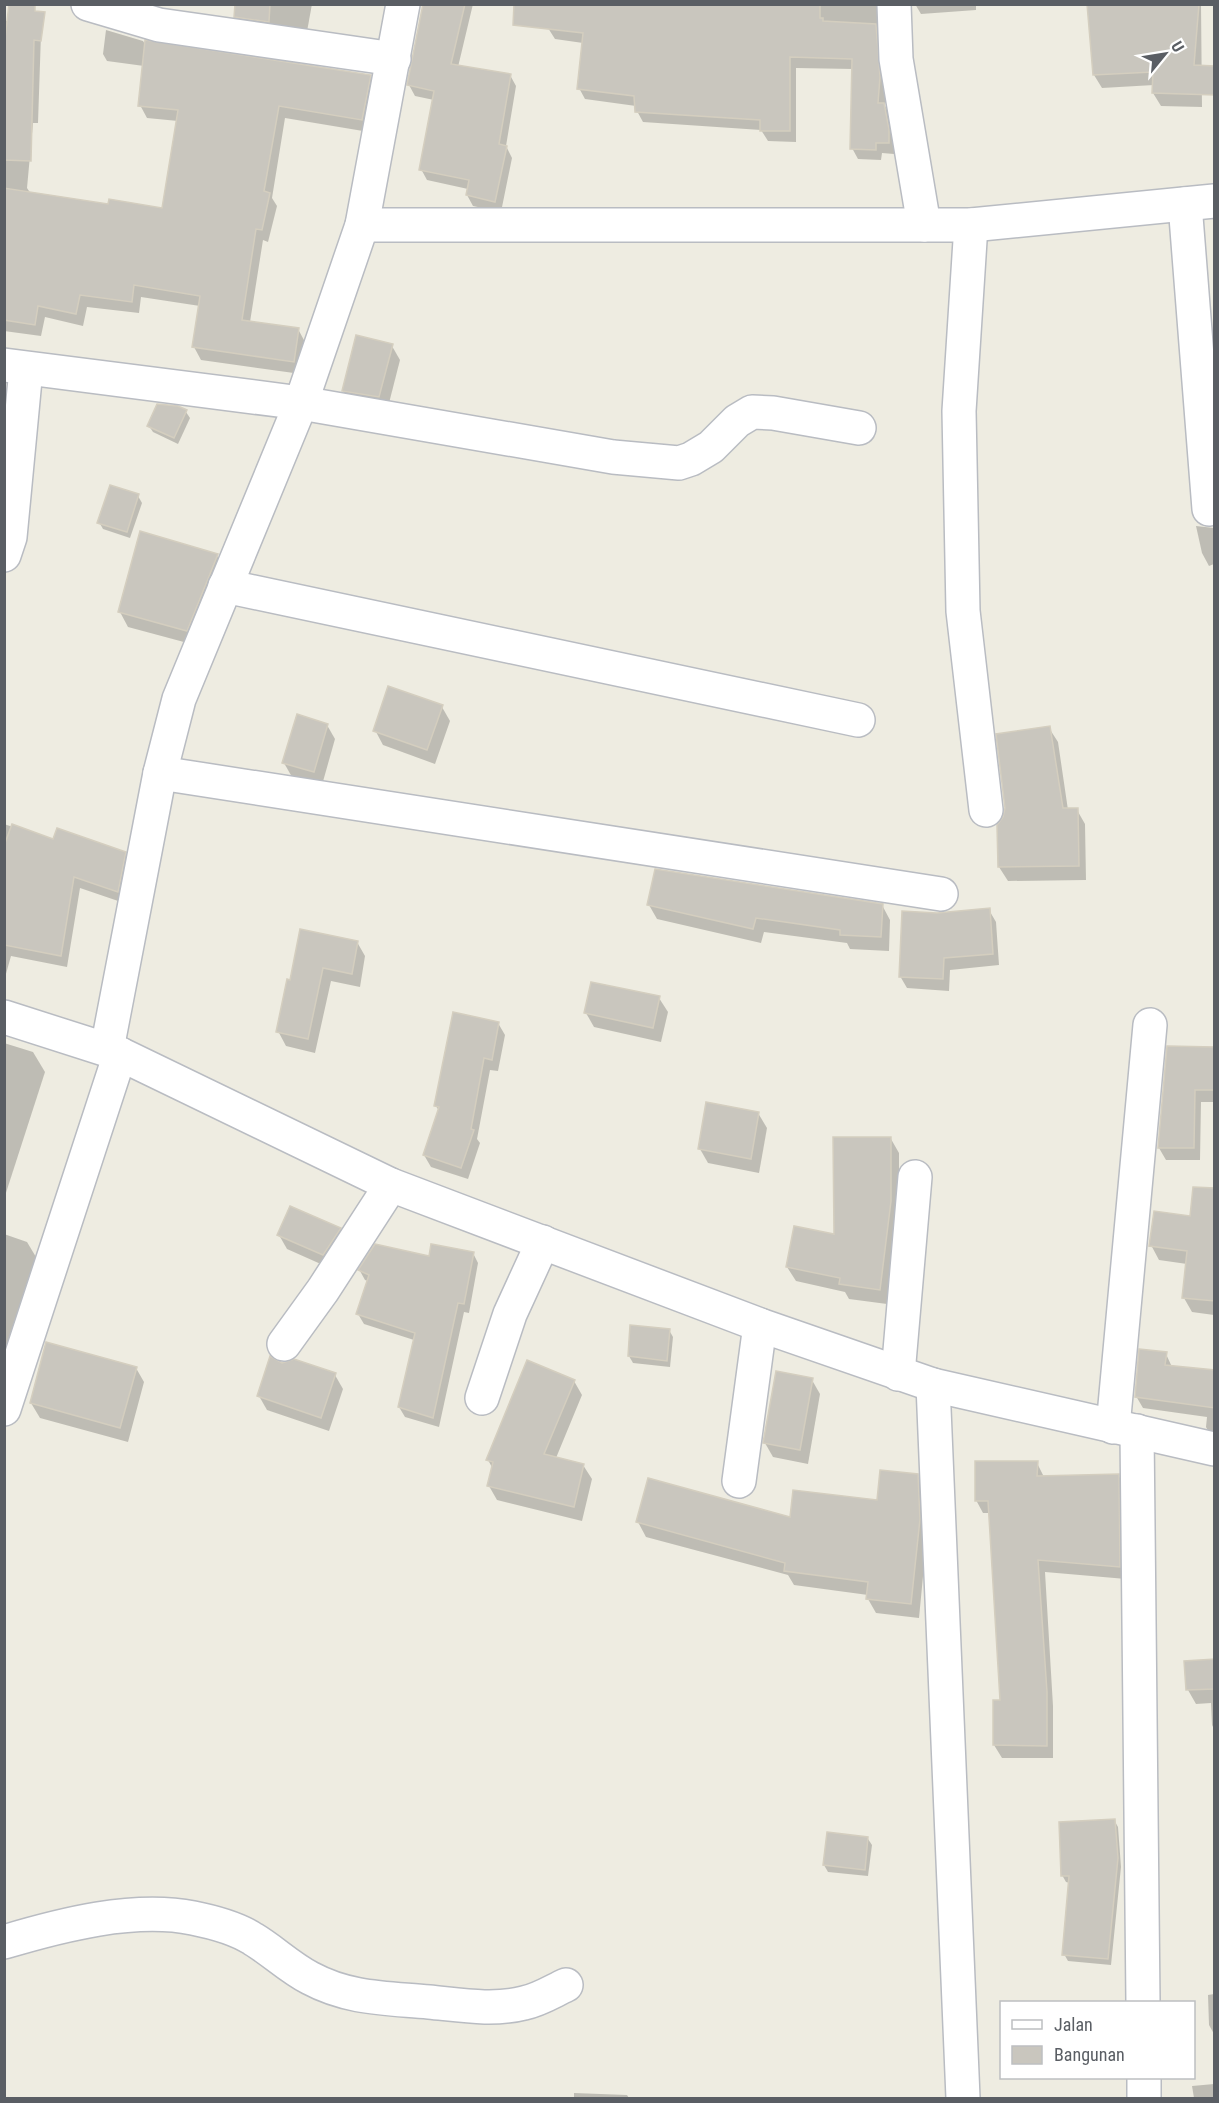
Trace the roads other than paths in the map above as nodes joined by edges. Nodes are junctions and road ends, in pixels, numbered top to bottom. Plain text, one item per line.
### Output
1 (88, 4) edge
2 (403, 4) edge
3 (894, 4) edge
4 (394, 59) junction
5 (1200, 202) edge
6 (362, 225) junction
7 (924, 225) junction
8 (971, 225) junction
9 (15, 367) edge
10 (301, 403) junction
11 (859, 428) dead end
12 (1209, 509) dead end
13 (4, 555) edge
14 (225, 586) junction
15 (858, 720) dead end
16 (160, 773) junction
17 (986, 810) dead end
18 (941, 894) dead end
19 (4, 1017) edge
20 (1150, 1025) dead end
21 (113, 1052) junction
22 (915, 1177) dead end
23 (391, 1185) junction
24 (543, 1242) junction
25 (760, 1325) junction
26 (284, 1344) dead end
27 (898, 1374) junction
28 (933, 1385) junction
29 (482, 1398) dead end
30 (4, 1408) edge
31 (1125, 1429) junction
32 (1215, 1449) edge
33 (739, 1481) dead end
34 (4, 1942) edge
35 (566, 1984) dead end
36 (1143, 2001) edge
37 (1144, 2079) edge
38 (963, 2098) edge
39 (1144, 2098) edge

1 - 4 street
2 - 4 street
3 - 7 street
4 - 6 street
5 - 8 street
5 - 12 street
6 - 7 street
6 - 10 street
7 - 8 street
8 - 17 street
9 - 10 street
9 - 13 street
10 - 11 street
10 - 14 street
14 - 15 street
14 - 16 street
16 - 18 street
16 - 21 street
19 - 21 street
20 - 31 street
21 - 23 street
21 - 30 street
22 - 27 street
23 - 24 street
23 - 26 street
24 - 25 street
24 - 29 street
25 - 27 street
25 - 33 street
27 - 28 street
28 - 31 street
28 - 38 street
31 - 32 street
31 - 36 street
34 - 35 street
37 - 39 street

